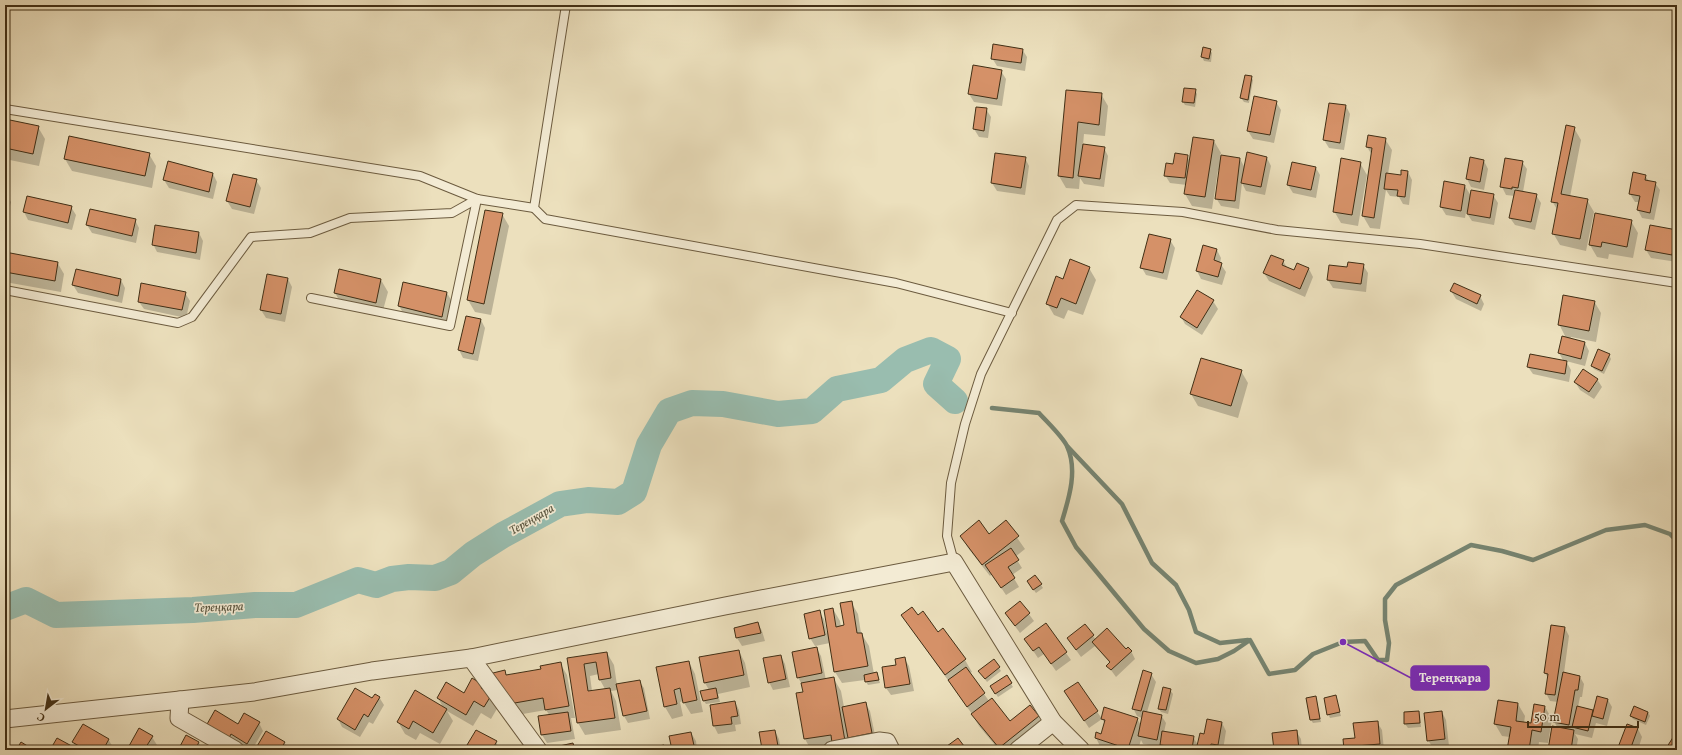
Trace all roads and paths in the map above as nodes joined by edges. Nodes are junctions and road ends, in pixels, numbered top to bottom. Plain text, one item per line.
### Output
1 (566, 5) edge
2 (5, 109) edge
3 (477, 198) junction
4 (534, 208) junction
5 (1677, 283) edge
6 (5, 290) edge
7 (311, 298) dead end
8 (1012, 312) junction
9 (954, 562) junction
10 (471, 658) junction
11 (180, 700) junction
12 (5, 719) edge
13 (1053, 722) junction
14 (235, 750) edge
15 (538, 750) edge
16 (832, 750) edge
17 (891, 750) edge
18 (1018, 750) edge
19 (1081, 750) edge

1 - 4 lane
2 - 3 lane
3 - 4 lane
3 - 6 lane
3 - 7 lane
4 - 8 lane
5 - 8 lane
8 - 9 lane
9 - 10 street
9 - 13 street
10 - 11 street
10 - 15 street
11 - 12 street
11 - 14 street
13 - 18 street
13 - 19 street
16 - 17 street

